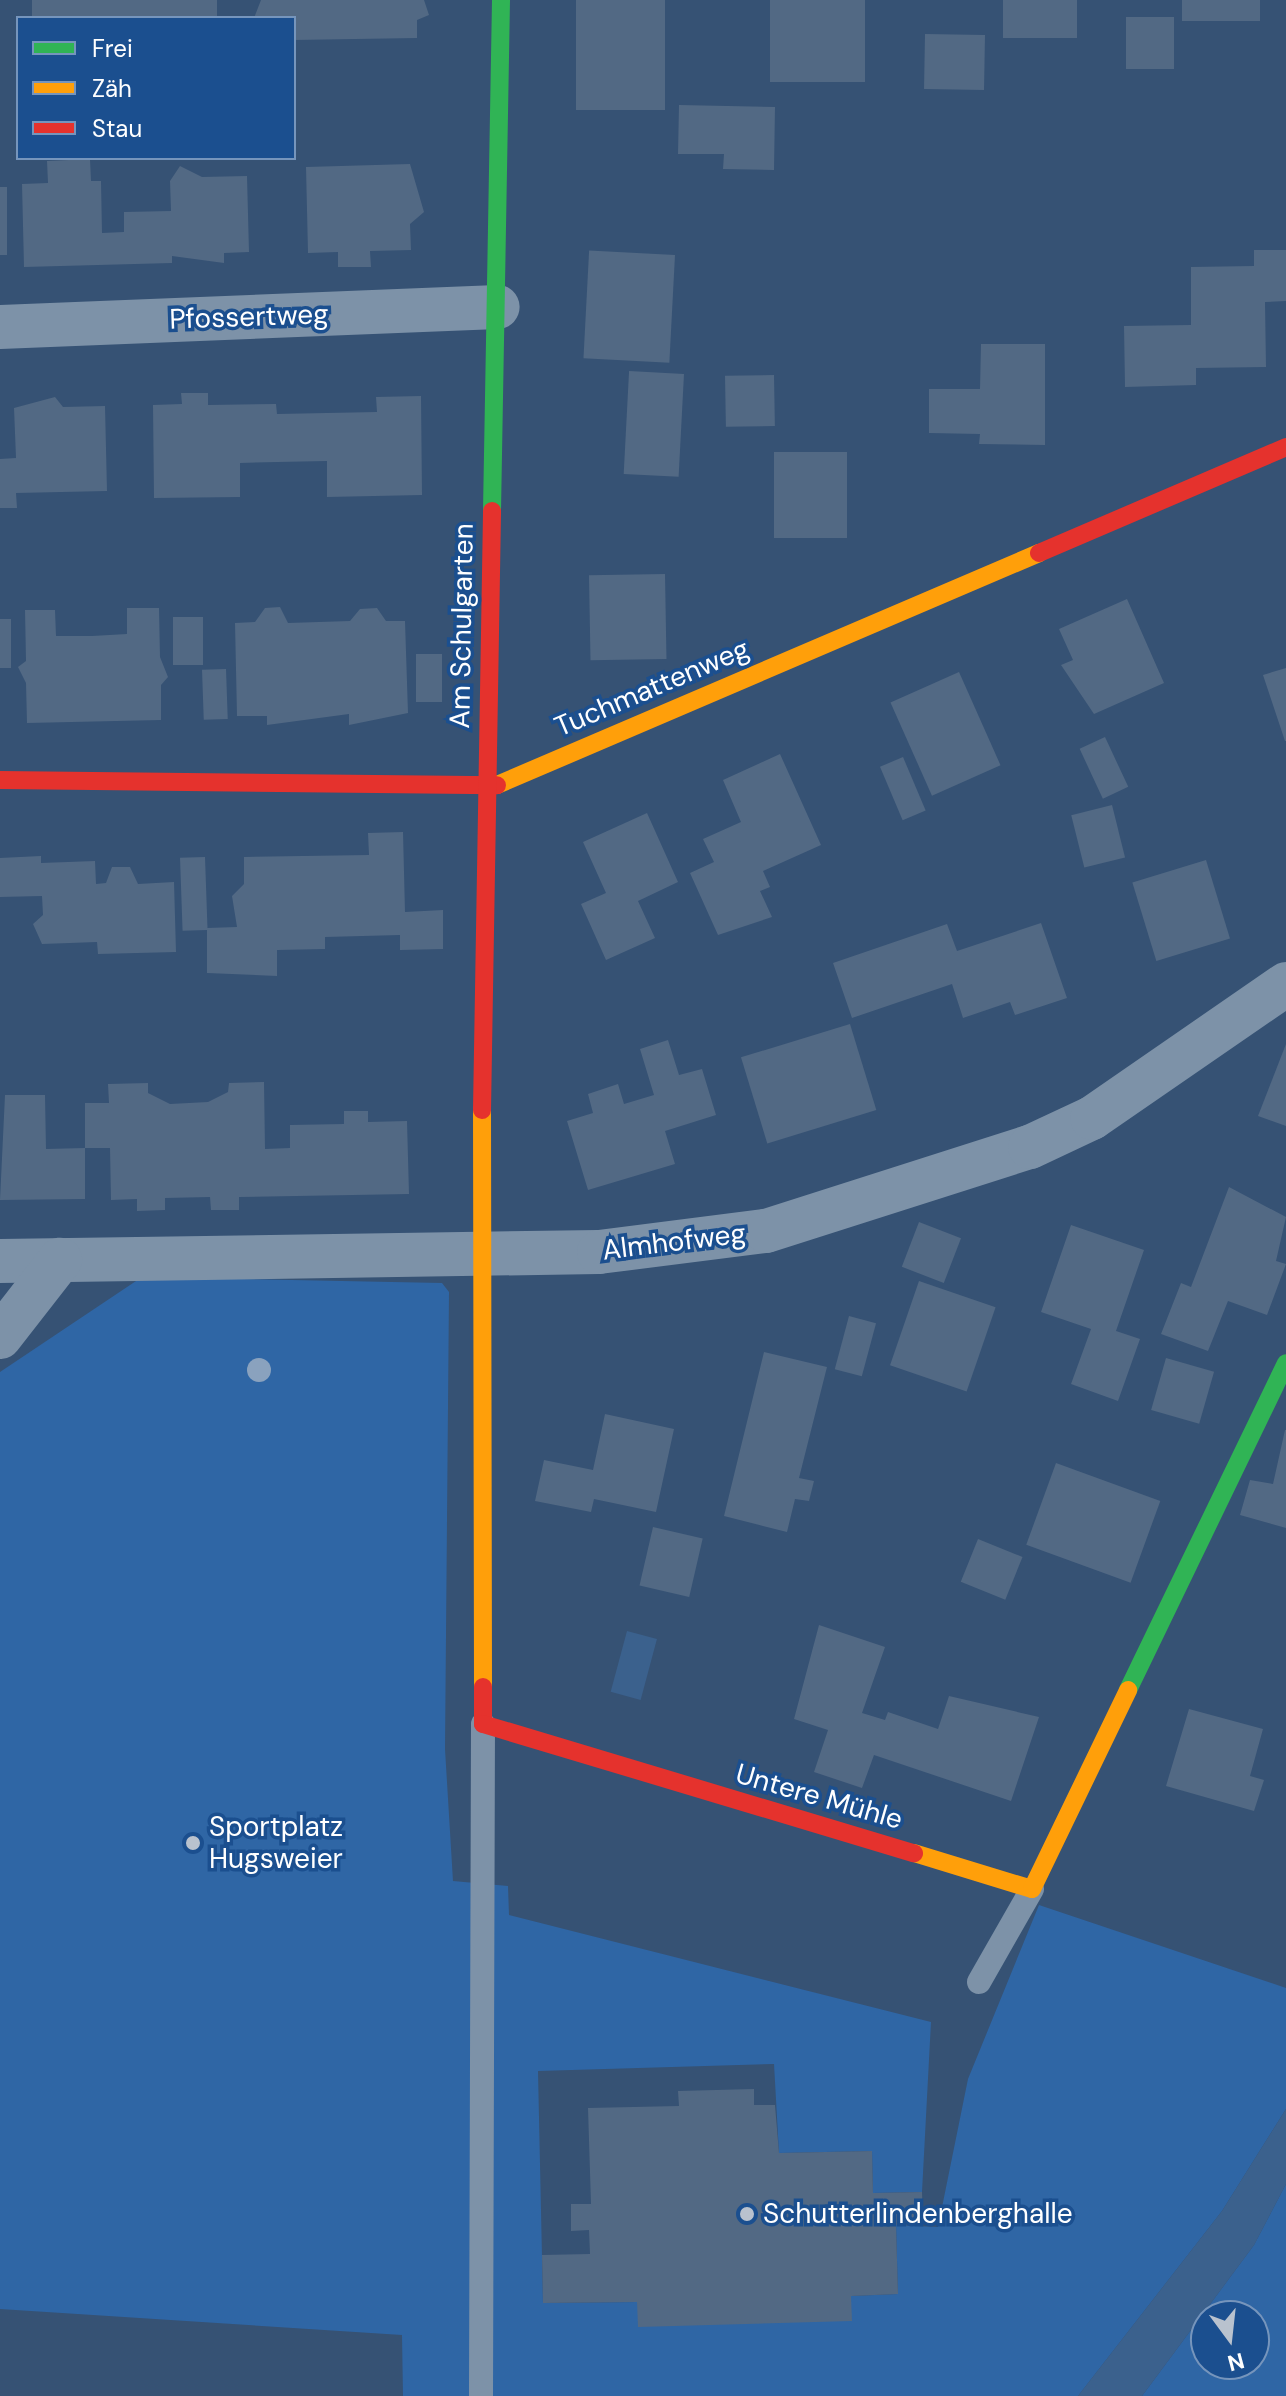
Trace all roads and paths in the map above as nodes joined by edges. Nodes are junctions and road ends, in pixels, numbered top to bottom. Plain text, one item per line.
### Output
1 (501, 0) edge
2 (498, 307) junction
3 (0, 327) edge
4 (1286, 447) edge
5 (0, 780) edge
6 (486, 790) junction
7 (1286, 984) edge
8 (480, 1253) junction
9 (60, 1260) junction
10 (0, 1261) edge
11 (0, 1337) edge
12 (1286, 1363) edge
13 (483, 1724) junction
14 (1032, 1889) junction
15 (979, 1982) dead end
16 (481, 2396) edge

1 - 2 street, Am Schulgarten
2 - 3 street, Pfossertweg
2 - 6 street, Am Schulgarten
4 - 6 street, Tuchmattenweg
5 - 6 street, Tuchmattenweg
6 - 8 street, Am Schulgarten
7 - 8 street, Almhofweg
8 - 9 street, Almhofweg
8 - 13 street
9 - 10 street, Almhofweg
9 - 11 street
12 - 14 street
13 - 14 street, Untere Mühle
13 - 16 lane
14 - 15 lane

